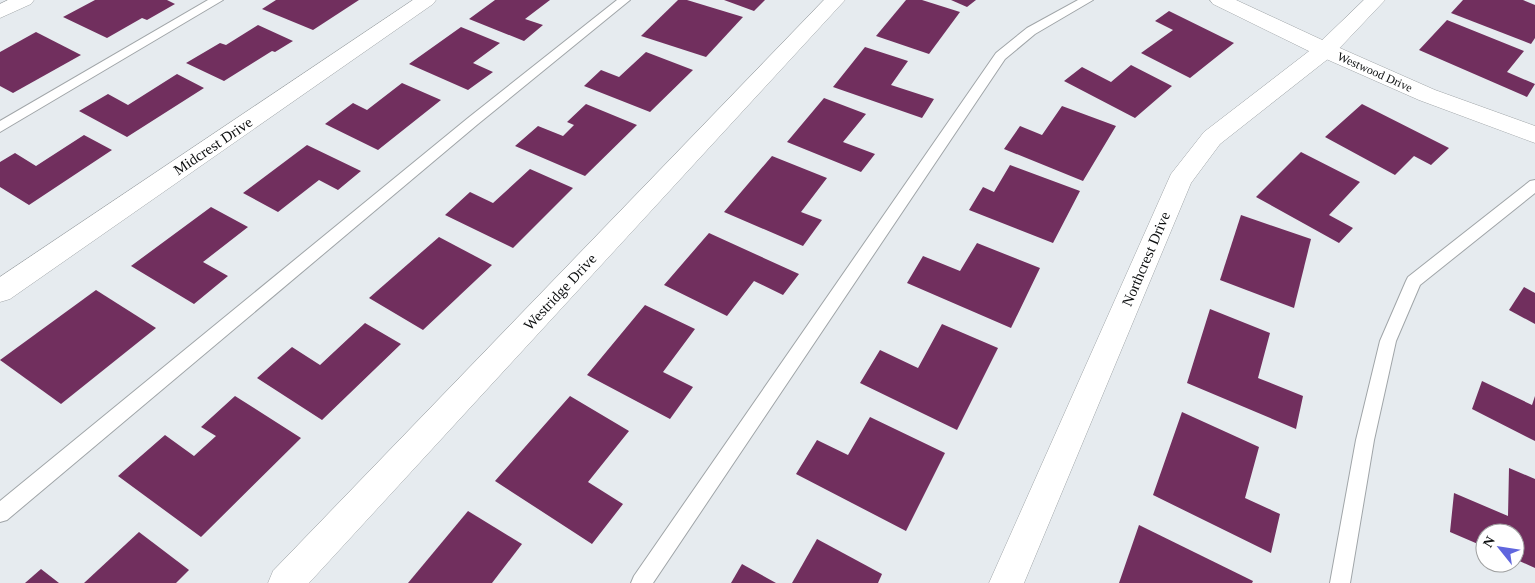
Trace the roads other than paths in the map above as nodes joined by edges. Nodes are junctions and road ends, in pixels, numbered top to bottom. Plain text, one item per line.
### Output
1 (24, 0) edge
2 (217, 0) edge
3 (426, 0) edge
4 (624, 0) edge
5 (834, 0) edge
6 (1087, 0) edge
7 (1220, 0) edge
8 (1375, 0) edge
9 (0, 12) edge
10 (1325, 50) junction
11 (0, 127) edge
12 (1535, 135) edge
13 (1535, 185) edge
14 (0, 291) edge
15 (0, 513) edge
16 (285, 583) edge
17 (641, 583) edge
18 (1006, 583) edge
19 (1340, 583) edge

1 - 9 street
2 - 11 lane
3 - 14 street, Midcrest Drive
4 - 15 lane
5 - 16 street, Westridge Drive
6 - 17 lane
7 - 10 street, Westwood Drive
8 - 10 street, Northcrest Drive
10 - 12 street, Westwood Drive
10 - 18 street, Northcrest Drive
13 - 19 lane

